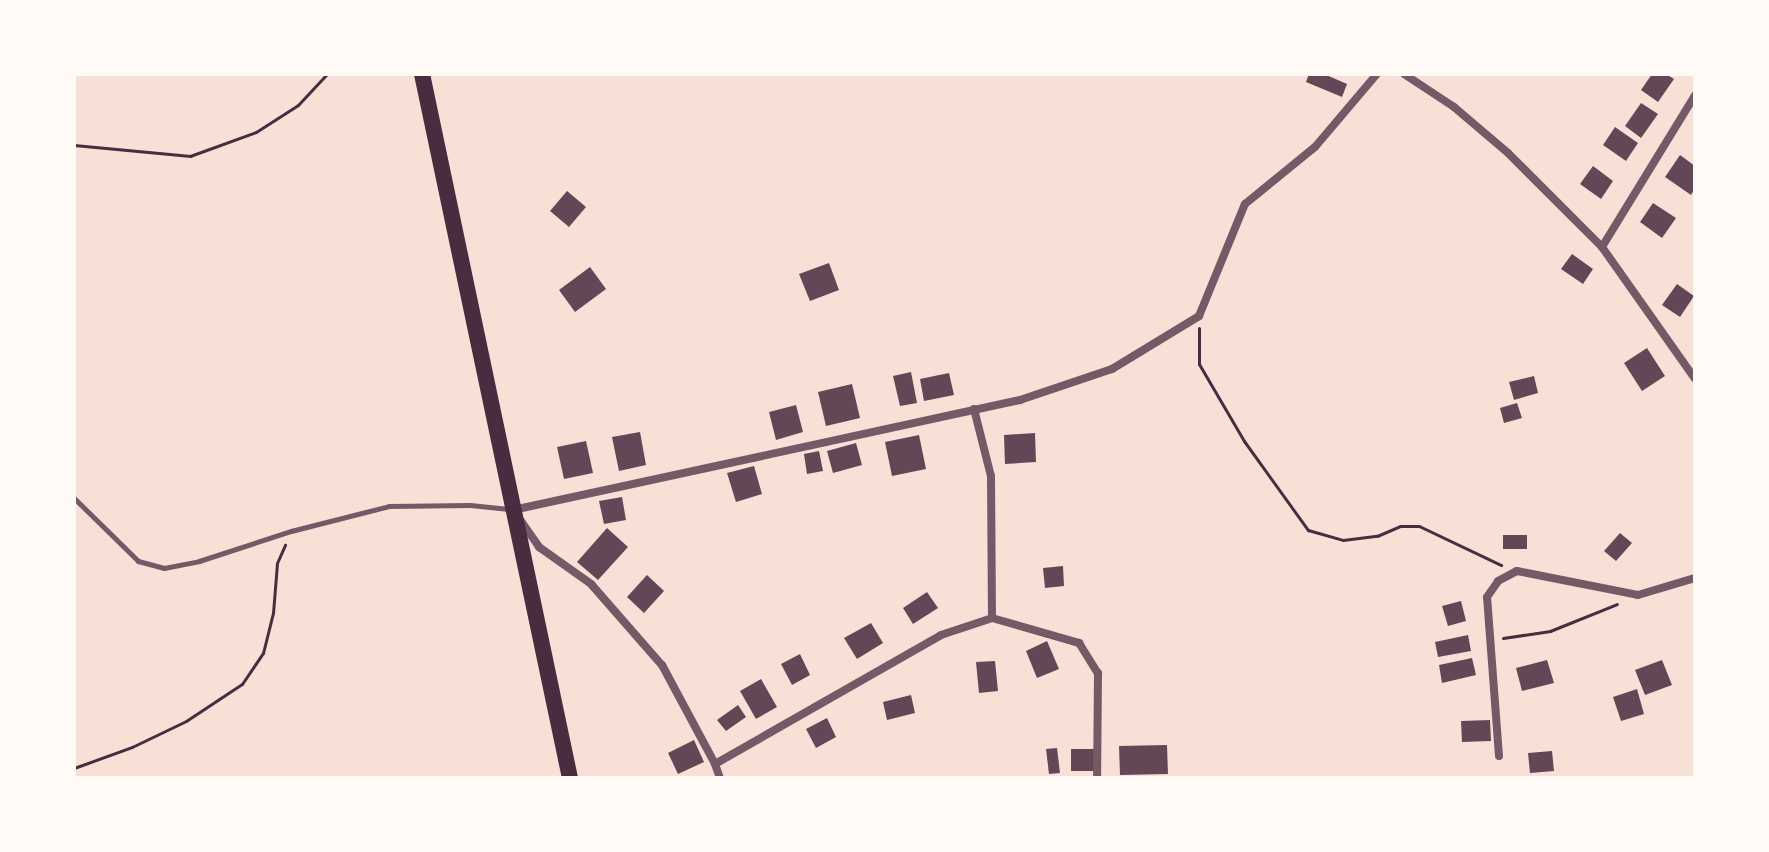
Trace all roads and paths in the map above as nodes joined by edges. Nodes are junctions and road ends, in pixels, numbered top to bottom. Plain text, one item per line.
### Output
1 (327, 74) edge
2 (422, 74) edge
3 (1377, 74) edge
4 (1404, 74) edge
5 (1695, 95) edge
6 (74, 145) edge
7 (1602, 247) junction
8 (1199, 316) junction
9 (1695, 379) edge
10 (974, 409) junction
11 (74, 498) edge
12 (512, 509) junction
13 (291, 531) junction
14 (1517, 571) junction
15 (1695, 578) edge
16 (1638, 595) junction
17 (992, 618) junction
18 (1491, 639) junction
19 (1499, 756) dead end
20 (715, 764) junction
21 (74, 768) edge
22 (570, 778) edge
23 (720, 778) edge
24 (1097, 778) edge

1 - 6 path
2 - 12 main road
3 - 8 street
4 - 7 street
5 - 7 street
7 - 9 street
8 - 10 street
8 - 14 path
10 - 12 street
10 - 17 street
11 - 13 lane
12 - 13 lane
12 - 20 street
12 - 22 main road
13 - 21 path
14 - 16 street
14 - 18 street
15 - 16 street
16 - 18 path
17 - 20 street
17 - 24 street
18 - 19 street
20 - 23 street

